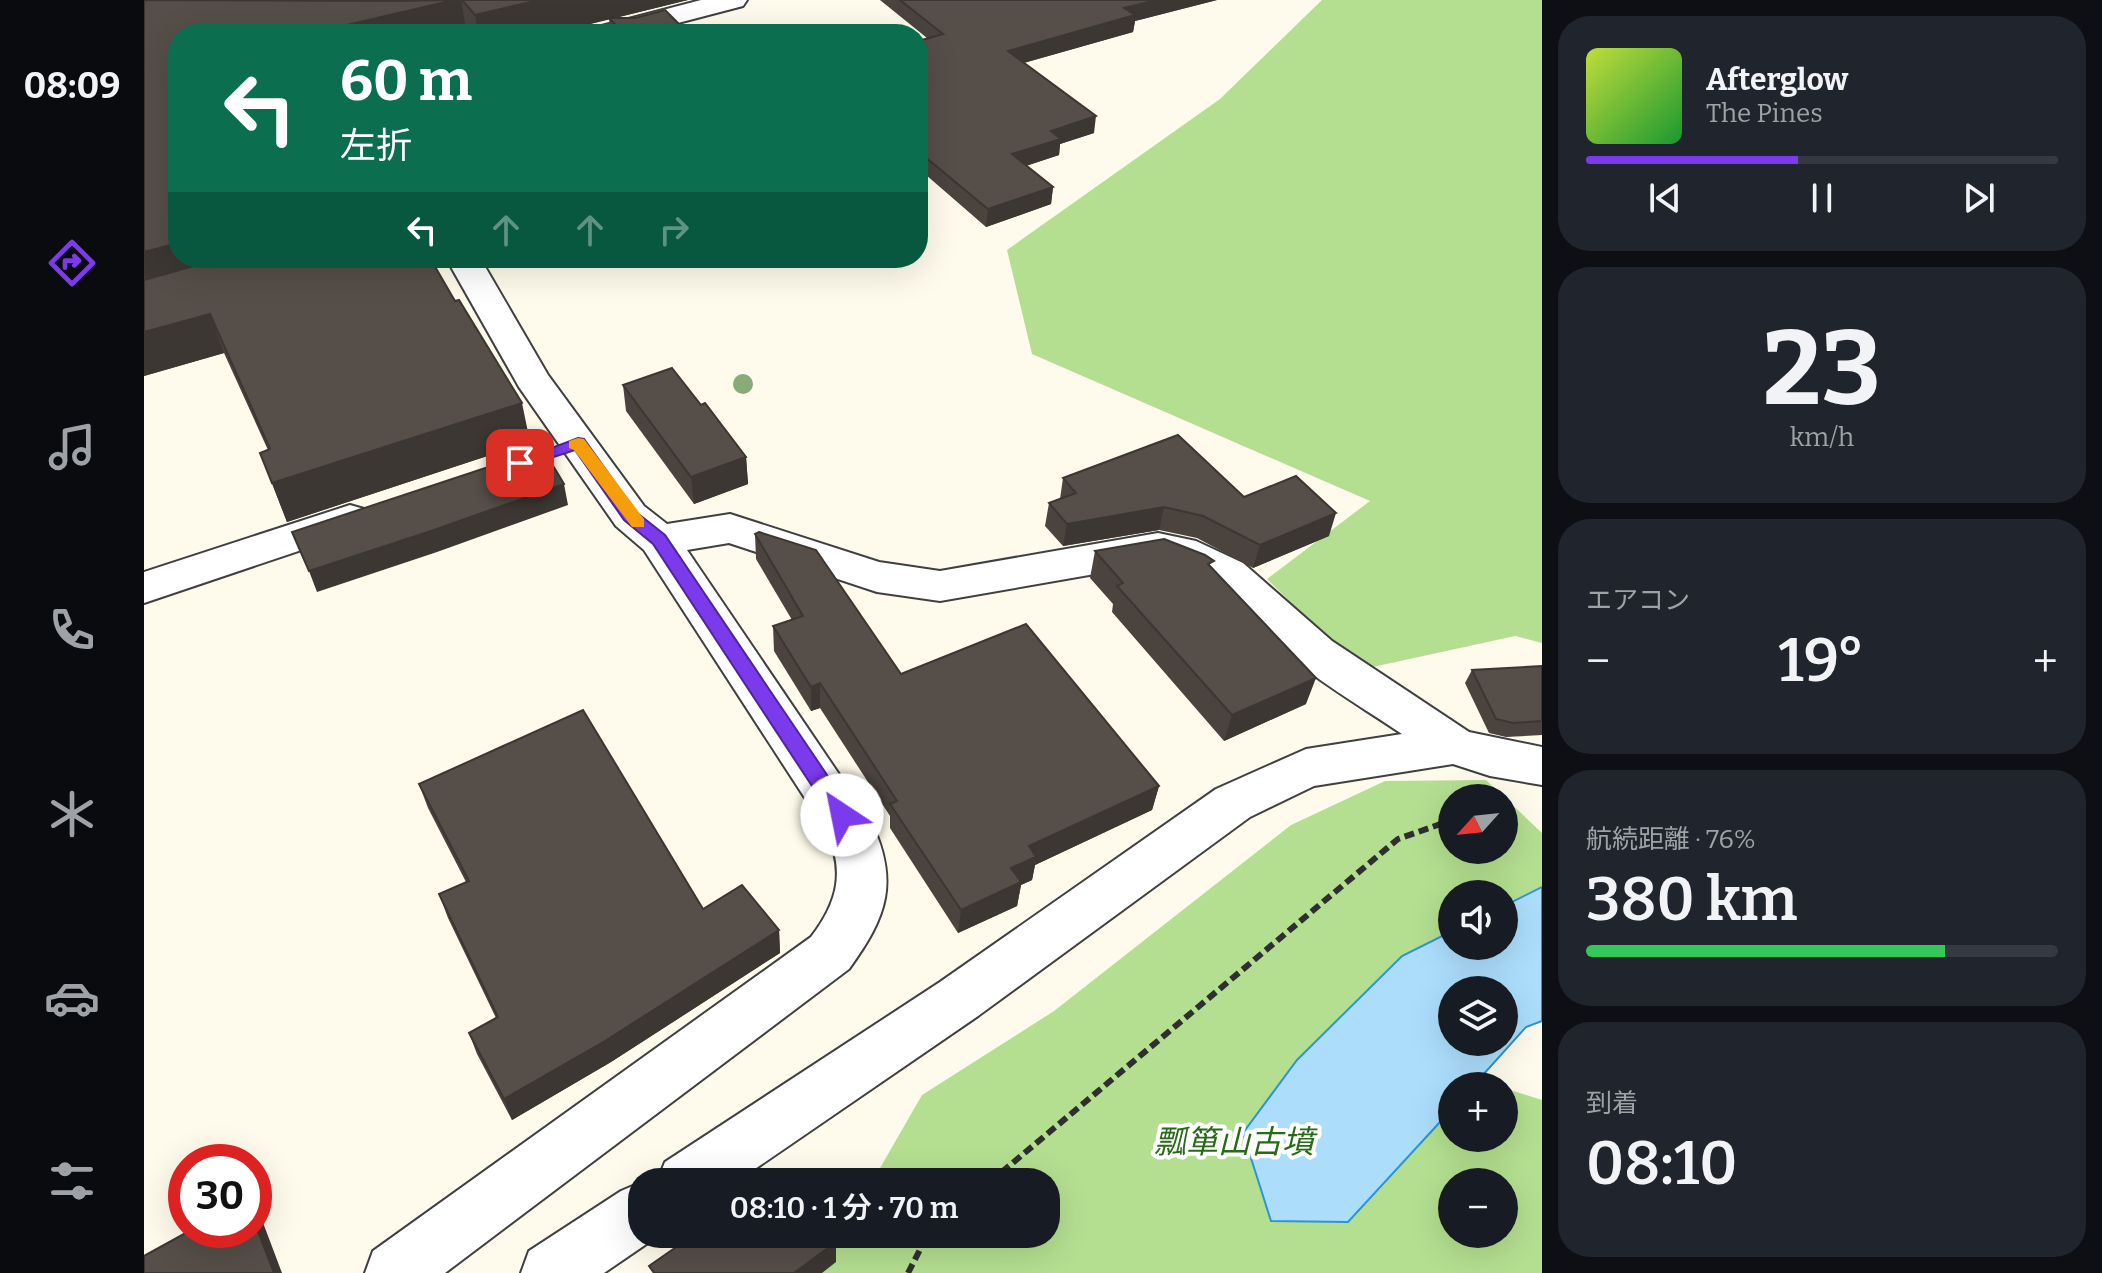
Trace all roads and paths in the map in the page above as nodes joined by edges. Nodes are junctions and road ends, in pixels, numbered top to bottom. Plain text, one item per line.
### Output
1 (733, 0) edge
2 (642, 24) edge
3 (469, 268) edge
4 (383, 508) edge
5 (659, 540) junction
6 (144, 588) edge
7 (1453, 745) junction
8 (1542, 766) edge
9 (1438, 825) edge
10 (707, 1168) edge
11 (1007, 1168) edge
12 (628, 1221) edge
13 (921, 1248) edge
14 (395, 1273) edge
15 (551, 1273) edge
16 (908, 1273) edge

1 - 2 street
3 - 5 street
4 - 6 street
5 - 7 street
5 - 14 street
7 - 8 street
7 - 10 street
9 - 11 path
12 - 15 street
13 - 16 path

